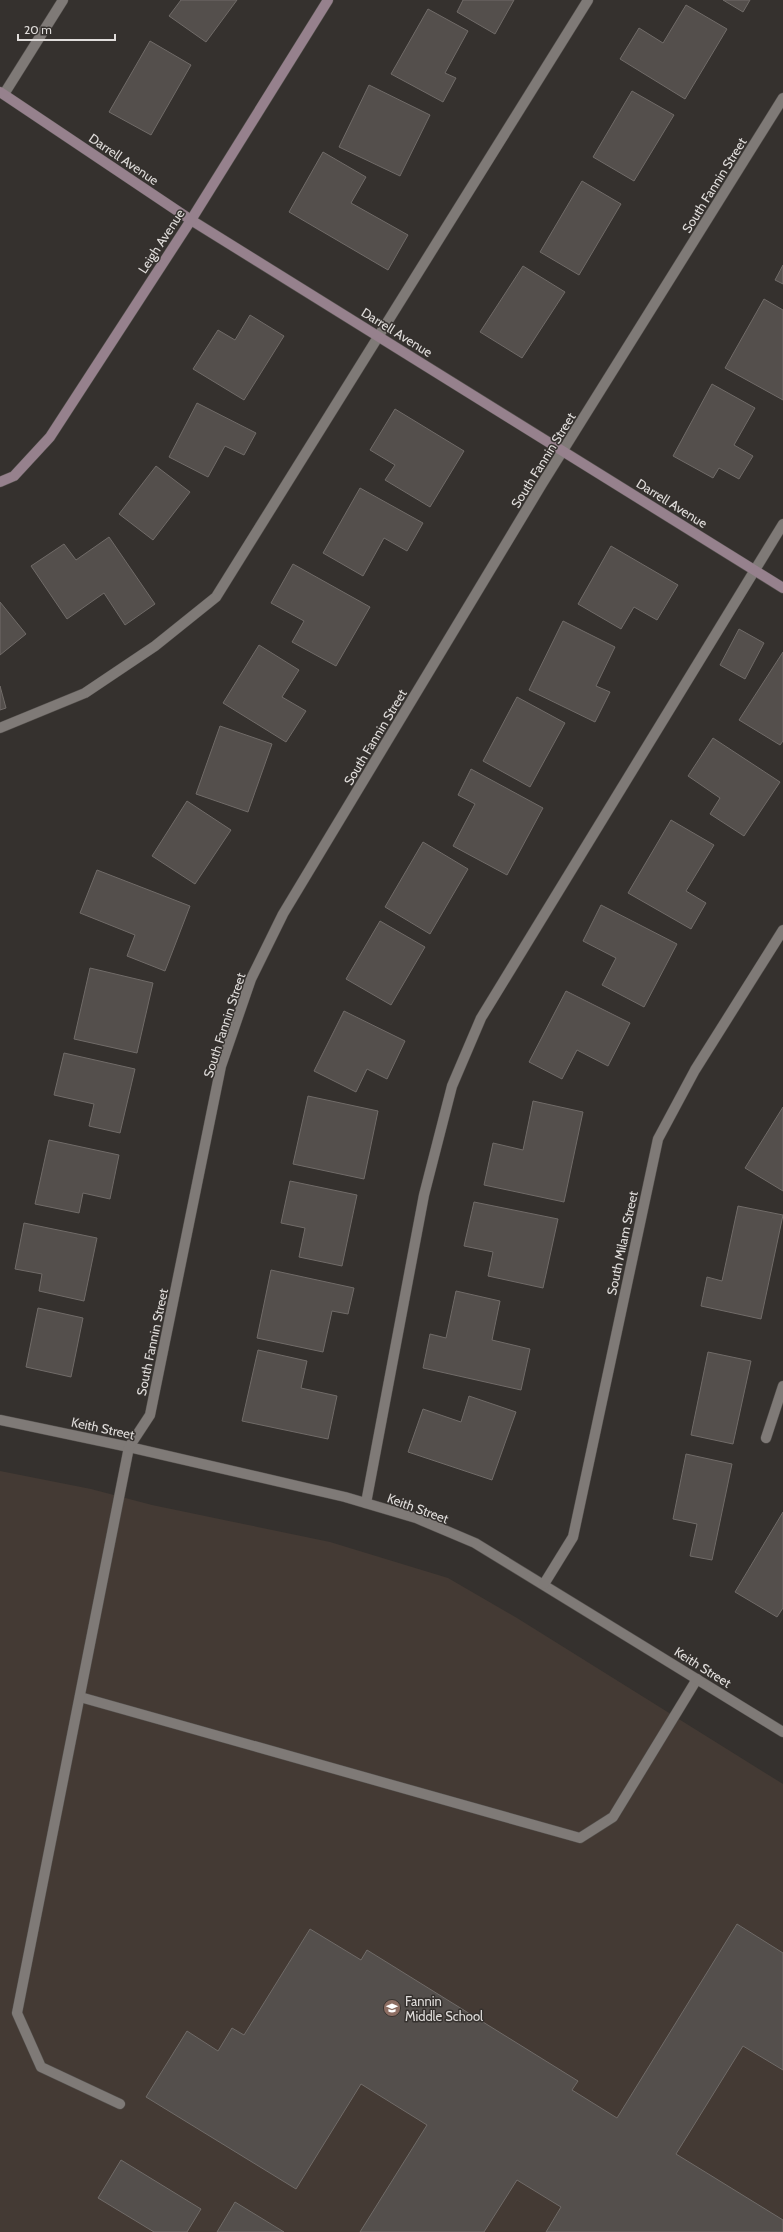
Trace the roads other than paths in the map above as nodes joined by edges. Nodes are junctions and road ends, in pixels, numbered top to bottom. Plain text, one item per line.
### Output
1 (63, 0) edge
2 (328, 0) edge
3 (588, 0) edge
4 (2, 93) edge
5 (783, 98) edge
6 (191, 220) junction
7 (378, 335) junction
8 (564, 450) junction
9 (0, 482) edge
10 (783, 524) edge
11 (754, 570) junction
12 (783, 588) edge
13 (0, 728) edge
14 (783, 930) edge
15 (783, 1386) edge
16 (0, 1420) edge
17 (766, 1438) dead end
18 (129, 1447) junction
19 (366, 1503) junction
20 (544, 1584) junction
21 (697, 1679) junction
22 (80, 1697) junction
23 (783, 1732) edge
24 (120, 2104) dead end

1 - 4 street
2 - 6 main road, Leigh Avenue
3 - 7 street
4 - 6 main road, Darrell Avenue
5 - 8 street, South Fannin Street
6 - 7 main road, Darrell Avenue
6 - 9 main road, Leigh Avenue
7 - 8 main road, Darrell Avenue
7 - 13 street
8 - 11 main road, Darrell Avenue
8 - 18 street, South Fannin Street
10 - 11 street
11 - 12 main road, Darrell Avenue
11 - 19 street
14 - 20 street, South Milam Street
15 - 17 street
16 - 18 street, Keith Street
18 - 19 street, Keith Street
18 - 22 street
19 - 20 street, Keith Street
20 - 21 street, Keith Street
21 - 22 street
21 - 23 street, Keith Street
22 - 24 street

